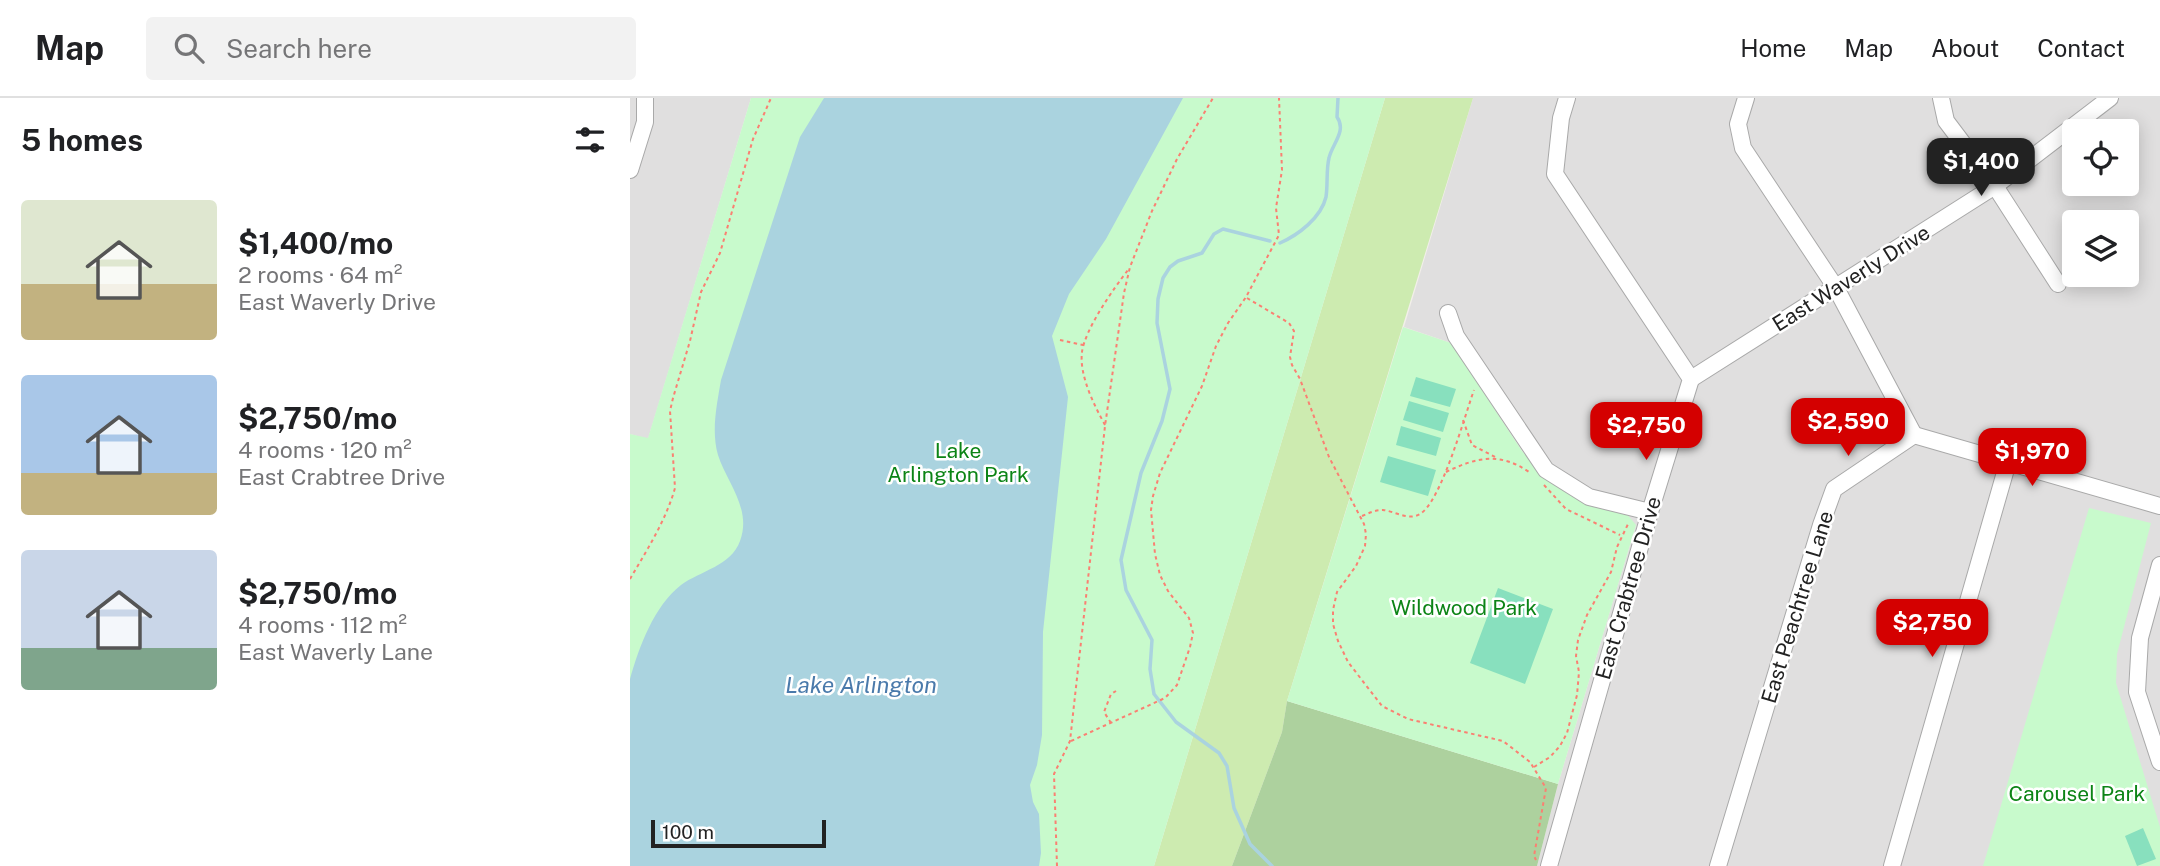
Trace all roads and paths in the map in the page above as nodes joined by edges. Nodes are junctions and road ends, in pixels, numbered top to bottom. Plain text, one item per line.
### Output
1 (645, 98) edge
2 (771, 98) edge
3 (1213, 98) edge
4 (1279, 98) edge
5 (1567, 98) edge
6 (1746, 98) edge
7 (1941, 98) edge
8 (2110, 98) edge
9 (630, 170) edge
10 (1995, 186) junction
11 (1130, 267) junction
12 (2058, 284) dead end
13 (1836, 288) junction
14 (1246, 297) junction
15 (1448, 313) dead end
16 (1060, 340) dead end
17 (1084, 345) junction
18 (1480, 372) junction
19 (1691, 379) junction
20 (1463, 420) junction
21 (1105, 426) junction
22 (1914, 435) junction
23 (1498, 459) junction
24 (2008, 462) junction
25 (1445, 472) junction
26 (1533, 475) dead end
27 (1539, 480) dead end
28 (2160, 506) edge
29 (1643, 510) junction
30 (1360, 516) junction
31 (1621, 535) junction
32 (2160, 565) edge
33 (630, 579) edge
34 (1116, 691) dead end
35 (1111, 724) junction
36 (1070, 741) junction
37 (2160, 762) edge
38 (1534, 767) junction
39 (1543, 864) edge
40 (1058, 866) edge
41 (1718, 866) edge
42 (1892, 866) edge

1 - 9 street
2 - 33 path
3 - 11 path
4 - 14 path
5 - 19 street
6 - 13 street
7 - 10 street
8 - 10 street, East Waverly Drive
10 - 12 street
10 - 13 street, East Waverly Drive
11 - 17 path
11 - 21 path
13 - 19 street, East Waverly Drive
13 - 22 street
14 - 30 path
14 - 35 path
15 - 18 street
16 - 17 path
17 - 21 path
18 - 20 path
18 - 29 street
19 - 29 street, East Crabtree Drive
20 - 23 path
20 - 25 path
21 - 36 path
22 - 24 street
22 - 41 street, East Peachtree Lane
23 - 25 path
23 - 26 path
24 - 28 street
24 - 42 street
25 - 30 path
27 - 31 path
29 - 31 path
29 - 39 street, East Crabtree Drive
30 - 38 path
31 - 38 path
32 - 37 street
34 - 35 path
35 - 36 path
36 - 40 path
38 - 39 path

